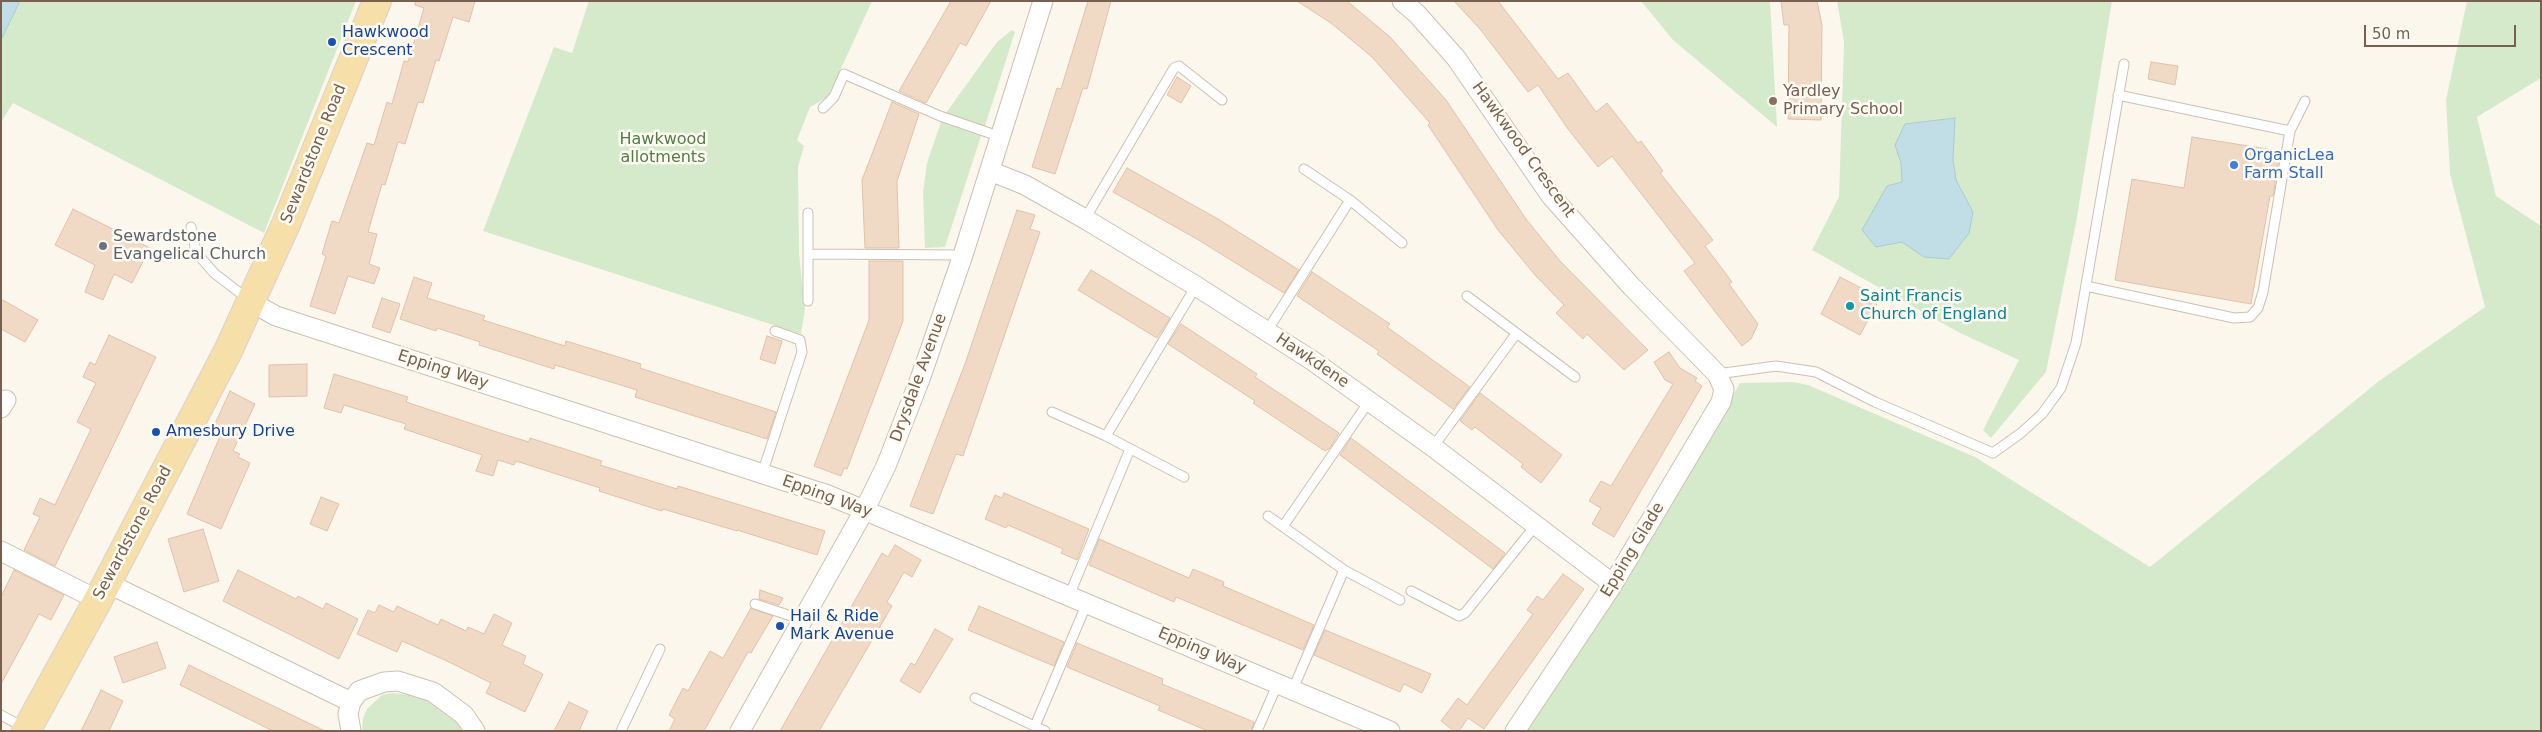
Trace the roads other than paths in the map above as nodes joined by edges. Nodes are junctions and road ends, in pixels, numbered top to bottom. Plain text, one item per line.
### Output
1 (377, 1) edge
2 (1043, 1) edge
3 (1402, 1) edge
4 (2124, 64) dead end
5 (2118, 95) junction
6 (1222, 100) dead end
7 (2305, 102) dead end
8 (823, 108) dead end
9 (2290, 131) junction
10 (1001, 138) junction
11 (1304, 169) dead end
12 (990, 171) junction
13 (1350, 200) junction
14 (808, 213) dead end
15 (1086, 219) junction
16 (191, 227) dead end
17 (1402, 243) dead end
18 (810, 254) junction
19 (963, 255) junction
20 (1196, 286) junction
21 (2086, 286) junction
22 (1467, 296) dead end
23 (808, 301) dead end
24 (251, 302) junction
25 (775, 331) dead end
26 (1267, 331) junction
27 (1516, 334) junction
28 (1712, 369) junction
29 (1576, 377) dead end
30 (1370, 400) junction
31 (1052, 412) dead end
32 (1106, 436) junction
33 (1433, 447) junction
34 (1130, 449) junction
35 (762, 474) junction
36 (1184, 477) dead end
37 (865, 509) junction
38 (1268, 516) dead end
39 (1284, 525) junction
40 (1535, 526) junction
41 (1, 550) edge
42 (1344, 570) junction
43 (1613, 584) junction
44 (1411, 591) dead end
45 (102, 592) junction
46 (1069, 596) junction
47 (1400, 600) dead end
48 (1087, 603) junction
49 (755, 604) dead end
50 (803, 620) junction
51 (660, 650) dead end
52 (1286, 686) junction
53 (975, 698) dead end
54 (352, 702) junction
55 (1, 715) edge
56 (1035, 726) junction
57 (27, 730) edge
58 (351, 731) edge
59 (475, 731) edge
60 (621, 731) edge
61 (740, 731) edge
62 (1045, 731) edge
63 (1257, 731) edge
64 (1390, 731) edge
65 (1515, 731) edge

1 - 24 main road, Sewardstone Road
2 - 10 street, Drysdale Avenue
3 - 28 street, Hawkwood Crescent
4 - 5 lane
5 - 9 lane
5 - 21 lane
6 - 15 lane
7 - 9 lane
8 - 10 lane
9 - 21 lane
10 - 12 street, Drysdale Avenue
11 - 13 lane
12 - 15 street, Hawkdene
12 - 19 street, Drysdale Avenue
13 - 17 lane
13 - 26 lane
14 - 18 lane
15 - 20 street, Hawkdene
16 - 24 lane
18 - 19 lane
18 - 23 lane
19 - 37 street, Drysdale Avenue
20 - 26 street, Hawkdene
20 - 32 lane
21 - 28 lane
22 - 27 lane
24 - 35 street, Epping Way
24 - 45 main road, Sewardstone Road
25 - 35 lane
26 - 30 street, Hawkdene
27 - 29 lane
27 - 33 lane
28 - 43 street, Epping Glade
30 - 33 street, Hawkdene
30 - 39 lane
31 - 32 lane
32 - 34 lane
33 - 40 street, Hawkdene
34 - 36 lane
34 - 46 lane
35 - 37 street, Epping Way
37 - 46 street, Epping Way
37 - 50 street, Drysdale Avenue
38 - 39 lane
39 - 42 lane
40 - 43 street, Hawkdene
40 - 44 lane
41 - 45 street
42 - 47 lane
42 - 52 lane
43 - 65 street, Epping Glade
45 - 54 street
45 - 57 main road, Sewardstone Road
46 - 48 street, Epping Way
48 - 52 street, Epping Way
48 - 56 lane
49 - 50 lane
50 - 61 street, Drysdale Avenue
51 - 60 lane
52 - 63 lane
52 - 64 street, Epping Way
53 - 56 lane
54 - 58 street
54 - 59 street
55 - 57 lane
56 - 62 lane

